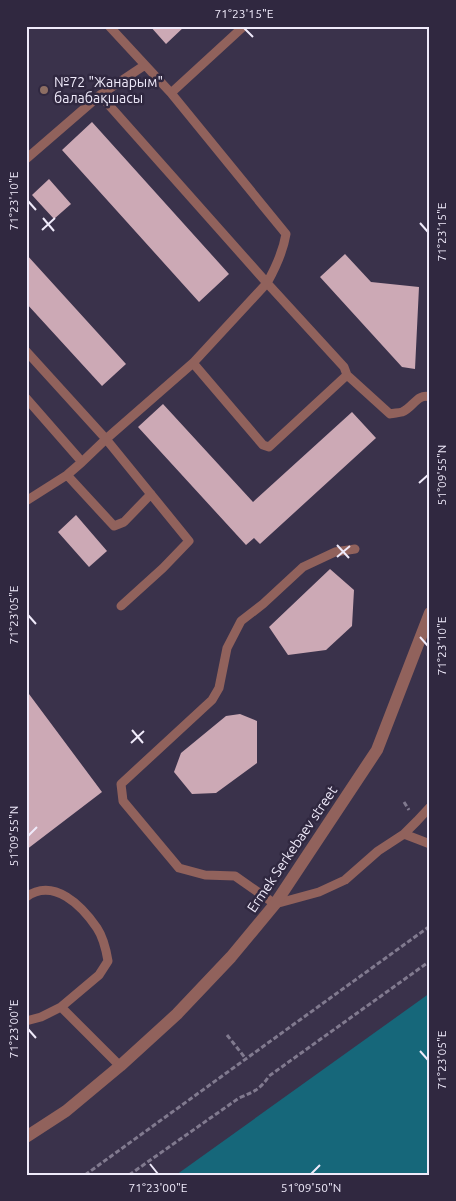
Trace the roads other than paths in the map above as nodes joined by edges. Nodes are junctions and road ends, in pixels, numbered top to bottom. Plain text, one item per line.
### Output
1 (109, 26) edge
2 (244, 26) edge
3 (145, 65) junction
4 (171, 93) junction
5 (100, 95) junction
6 (26, 158) edge
7 (267, 283) junction
8 (26, 351) edge
9 (193, 362) junction
10 (347, 375) junction
11 (430, 397) edge
12 (26, 398) edge
13 (106, 439) junction
14 (82, 462) junction
15 (67, 475) junction
16 (151, 494) junction
17 (26, 501) edge
18 (354, 549) dead end
19 (121, 606) dead end
20 (430, 613) edge
21 (430, 807) edge
22 (404, 834) junction
23 (430, 844) edge
24 (26, 897) edge
25 (275, 904) junction
26 (61, 1007) junction
27 (26, 1021) edge
28 (120, 1066) junction
29 (26, 1137) edge

1 - 3 lane
2 - 4 lane
3 - 4 lane
3 - 5 lane
4 - 7 lane
5 - 6 lane
5 - 7 lane
7 - 9 lane
7 - 10 lane
8 - 13 lane
9 - 10 lane
9 - 13 lane
10 - 11 lane
12 - 14 lane
13 - 14 lane
13 - 16 lane
14 - 15 lane
15 - 16 lane
15 - 17 lane
16 - 19 lane
18 - 25 lane
20 - 25 street, Ermek Serkebaev street
21 - 22 lane
22 - 23 lane
22 - 25 lane
24 - 26 lane
25 - 28 street, Ermek Serkebaev street
26 - 27 lane
26 - 28 lane
28 - 29 street, Ermek Serkebaev street

